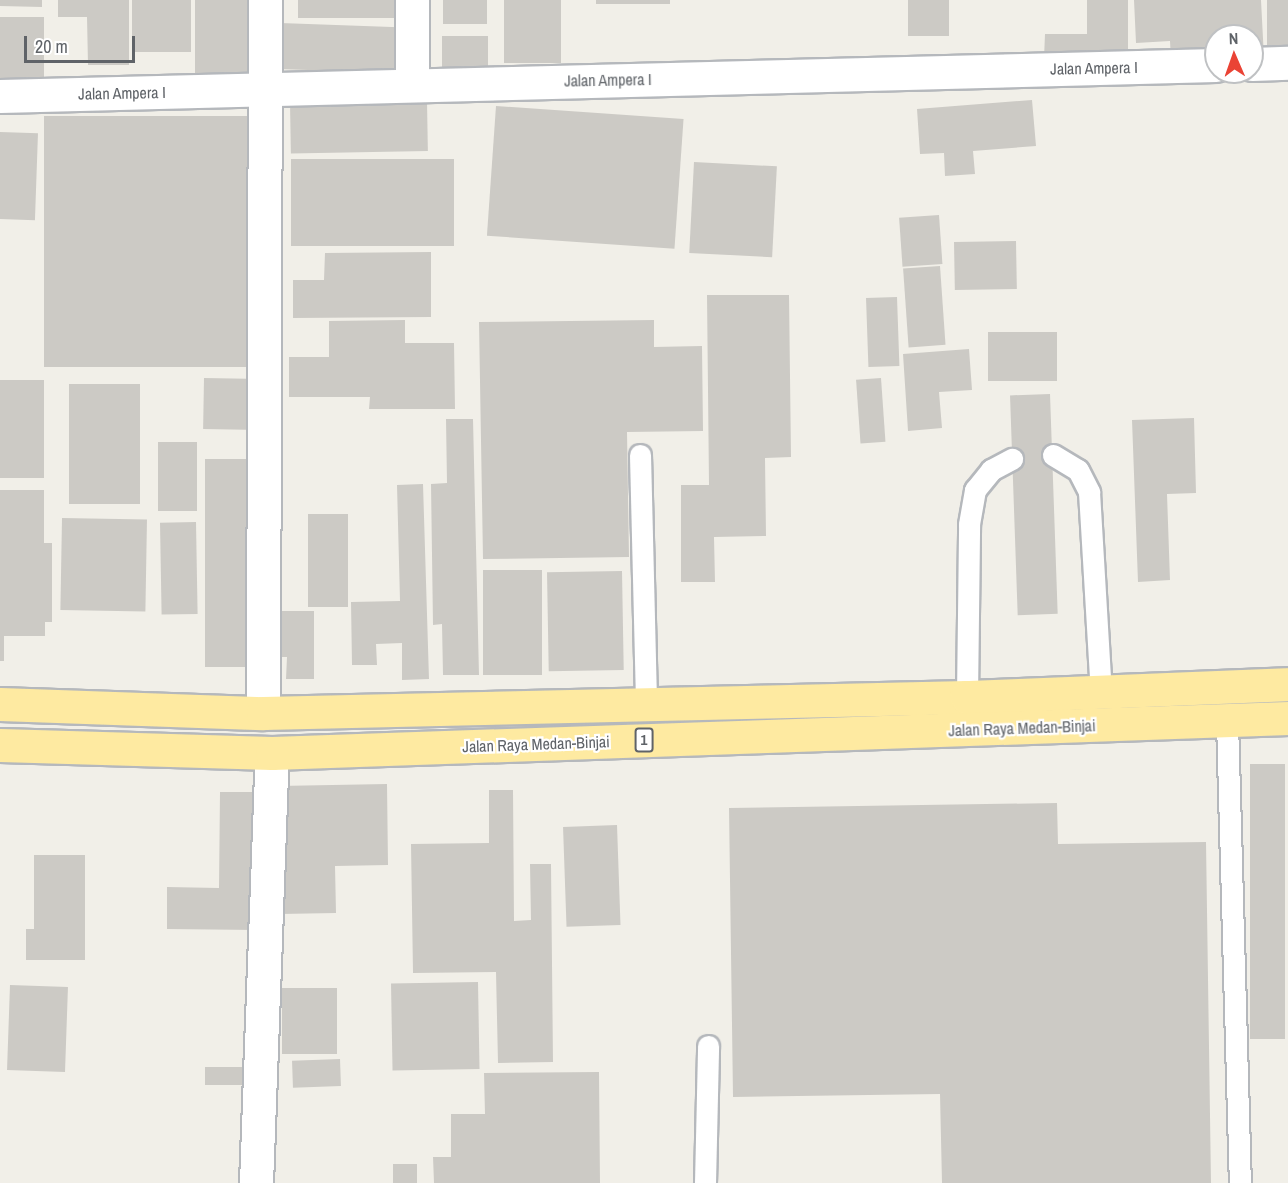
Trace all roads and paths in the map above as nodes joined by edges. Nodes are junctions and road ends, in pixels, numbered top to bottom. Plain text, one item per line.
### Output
1 (265, 0) edge
2 (412, 0) edge
3 (1288, 63) edge
4 (1204, 64) edge
5 (1264, 64) edge
6 (412, 85) junction
7 (263, 89) junction
8 (0, 96) edge
9 (640, 455) dead end
10 (1053, 455) dead end
11 (1012, 459) dead end
12 (1288, 684) edge
13 (1101, 693) junction
14 (967, 697) junction
15 (0, 704) edge
16 (646, 704) junction
17 (263, 713) junction
18 (1288, 718) edge
19 (1227, 721) junction
20 (0, 745) edge
21 (272, 753) junction
22 (708, 1046) dead end
23 (256, 1183) edge
24 (705, 1183) edge
25 (1240, 1183) edge

1 - 7 street
2 - 6 street
3 - 5 street
4 - 6 street, Jalan Ampera I
6 - 7 street, Jalan Ampera I
7 - 8 street, Jalan Ampera I
7 - 17 street
9 - 16 lane
10 - 13 lane
11 - 14 lane
12 - 13 highway, Jalan Raya Medan-Binjai / 1
13 - 14 highway, Jalan Raya Medan-Binjai / 1
14 - 16 highway, Jalan Raya Medan-Binjai / 1
15 - 17 highway, Jalan Raya Medan-Binjai / 1
16 - 17 highway, Jalan Raya Medan-Binjai / 1
18 - 19 highway, Jalan Raya Medan-Binjai / 1
19 - 21 highway, Jalan Raya Medan-Binjai / 1
19 - 25 lane
20 - 21 highway, Jalan Raya Medan-Binjai / 1
21 - 23 street
22 - 24 lane

